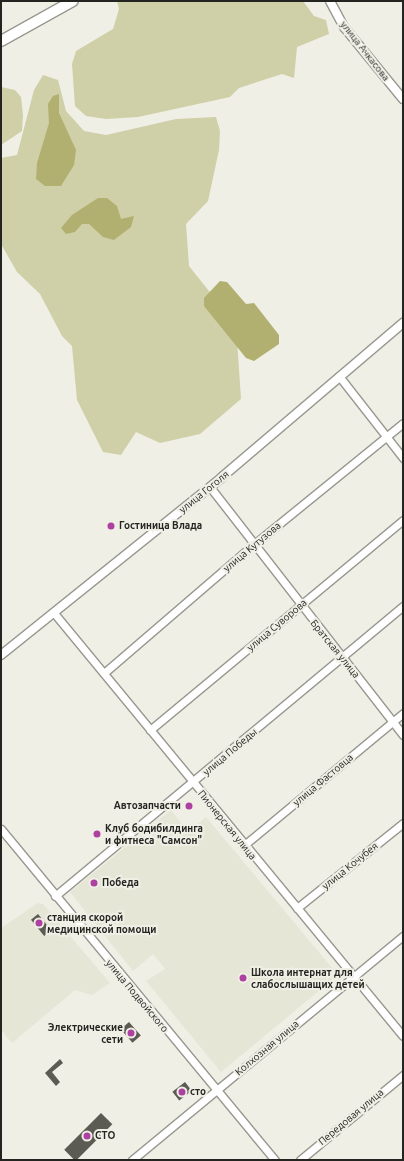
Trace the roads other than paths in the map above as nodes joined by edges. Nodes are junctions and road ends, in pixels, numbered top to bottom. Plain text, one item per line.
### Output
1 (73, 1) edge
2 (330, 1) edge
3 (1, 41) edge
4 (403, 99) edge
5 (403, 323) edge
6 (339, 376) junction
7 (403, 423) edge
8 (387, 437) junction
9 (403, 458) edge
10 (210, 487) junction
11 (403, 520) edge
12 (253, 545) junction
13 (300, 606) junction
14 (403, 606) edge
15 (54, 613) junction
16 (1, 655) edge
17 (342, 658) junction
18 (104, 673) junction
19 (403, 713) edge
20 (393, 722) junction
21 (150, 730) junction
22 (403, 735) edge
23 (193, 783) junction
24 (403, 823) edge
25 (2, 833) edge
26 (243, 846) junction
27 (55, 896) junction
28 (297, 908) junction
29 (403, 936) edge
30 (352, 978) junction
31 (403, 1036) edge
32 (403, 1075) edge
33 (216, 1090) junction
34 (132, 1160) edge
35 (275, 1160) edge
36 (300, 1160) edge

1 - 3 highway
2 - 4 main road, улица Ачкасова
5 - 6 main road, улица Гоголя
6 - 8 street
6 - 10 main road, улица Гоголя
7 - 8 street, улица Кутузова
8 - 9 street
8 - 12 street, улица Кутузова
10 - 12 street, Братская улица
10 - 15 main road, улица Гоголя
11 - 13 street, улица Суворова
12 - 13 street, Братская улица
12 - 18 street, улица Кутузова
13 - 17 street, Братская улица
13 - 21 street, улица Суворова
14 - 17 street, улица Победы
15 - 16 main road, улица Гоголя
15 - 18 street, Пионерская улица
17 - 20 street, Братская улица
17 - 23 street, улица Победы
18 - 21 street, Пионерская улица
19 - 20 street, улица Фастовца
20 - 22 street, Братская улица
20 - 26 street, улица Фастовца
21 - 23 street, Пионерская улица
23 - 26 street, Пионерская улица
23 - 27 street, улица Победы
24 - 28 street, улица Кочубея
25 - 27 street, улица Подвойского
26 - 28 street, Пионерская улица
27 - 33 street, улица Подвойского
28 - 30 street, Пионерская улица
29 - 30 street, Колхозная улица
30 - 31 street, Пионерская улица
30 - 33 street, Колхозная улица
32 - 36 street, Передовая улица
33 - 34 street, Колхозная улица
33 - 35 street, улица Подвойского

